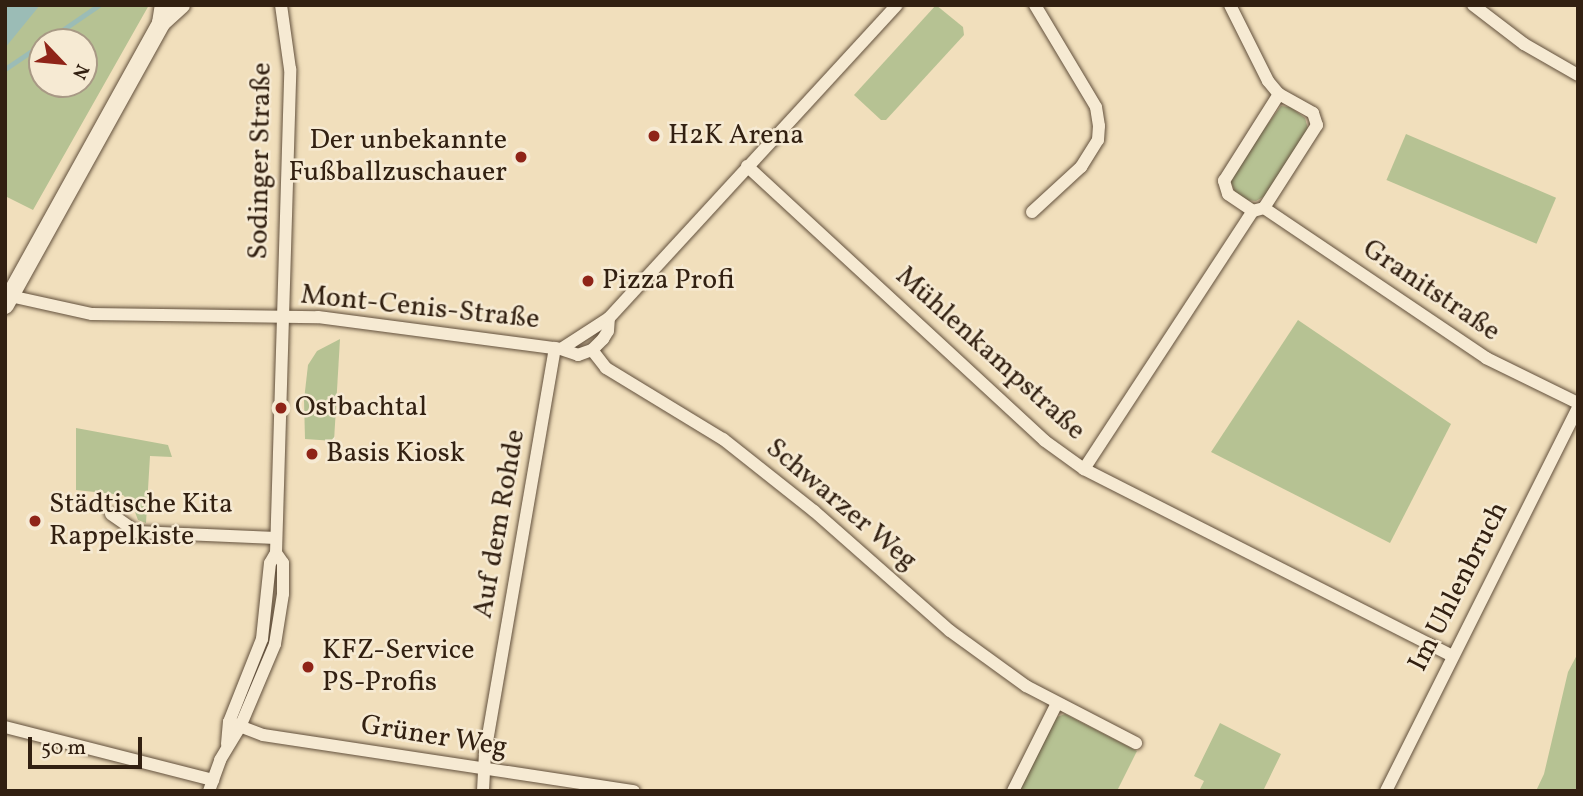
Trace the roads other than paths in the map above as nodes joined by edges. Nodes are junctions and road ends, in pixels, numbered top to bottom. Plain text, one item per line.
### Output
1 (181, 5) edge
2 (281, 5) edge
3 (897, 5) edge
4 (1035, 5) edge
5 (1230, 5) edge
6 (1473, 5) edge
7 (163, 14) edge
8 (1578, 75) edge
9 (1279, 94) junction
10 (747, 166) junction
11 (1259, 210) junction
12 (1032, 212) dead end
13 (7, 299) edge
14 (284, 317) junction
15 (609, 318) junction
16 (558, 348) junction
17 (592, 350) junction
18 (1578, 405) edge
19 (1084, 470) junction
20 (111, 514) dead end
21 (276, 538) junction
22 (1452, 656) junction
23 (1057, 703) junction
24 (235, 724) junction
25 (5, 727) edge
26 (1136, 743) dead end
27 (486, 770) junction
28 (211, 785) edge
29 (483, 791) edge
30 (634, 791) edge
31 (1013, 791) edge
32 (1386, 791) edge

1 - 7 main road
2 - 14 street, Sodinger Straße
3 - 10 street, Mont-Cenis-Straße
4 - 12 street
5 - 9 street
6 - 8 street
7 - 13 main road
9 - 11 street, Granitstraße
9 - 11 street
10 - 15 street, Mont-Cenis-Straße
10 - 19 street, Mühlenkampstraße
11 - 18 street, Granitstraße
11 - 19 street
13 - 14 street
14 - 16 street, Mont-Cenis-Straße
14 - 21 street, Mont-Cenis-Straße
15 - 16 street, Mont-Cenis-Straße
15 - 17 street, Mont-Cenis-Straße
16 - 17 street, Mont-Cenis-Straße
16 - 27 street, Auf dem Rohde
17 - 23 street, Schwarzer Weg
18 - 22 street, Im Uhlenbruch
19 - 22 street, Mühlenkampstraße
20 - 21 street
21 - 24 street, Mont-Cenis-Straße
22 - 32 street, Im Uhlenbruch
23 - 26 street, Schwarzer Weg
23 - 31 street
24 - 27 street, Grüner Weg
24 - 28 street, Mont-Cenis-Straße
25 - 28 street
27 - 29 street, Auf dem Rohde
27 - 30 street, Grüner Weg

